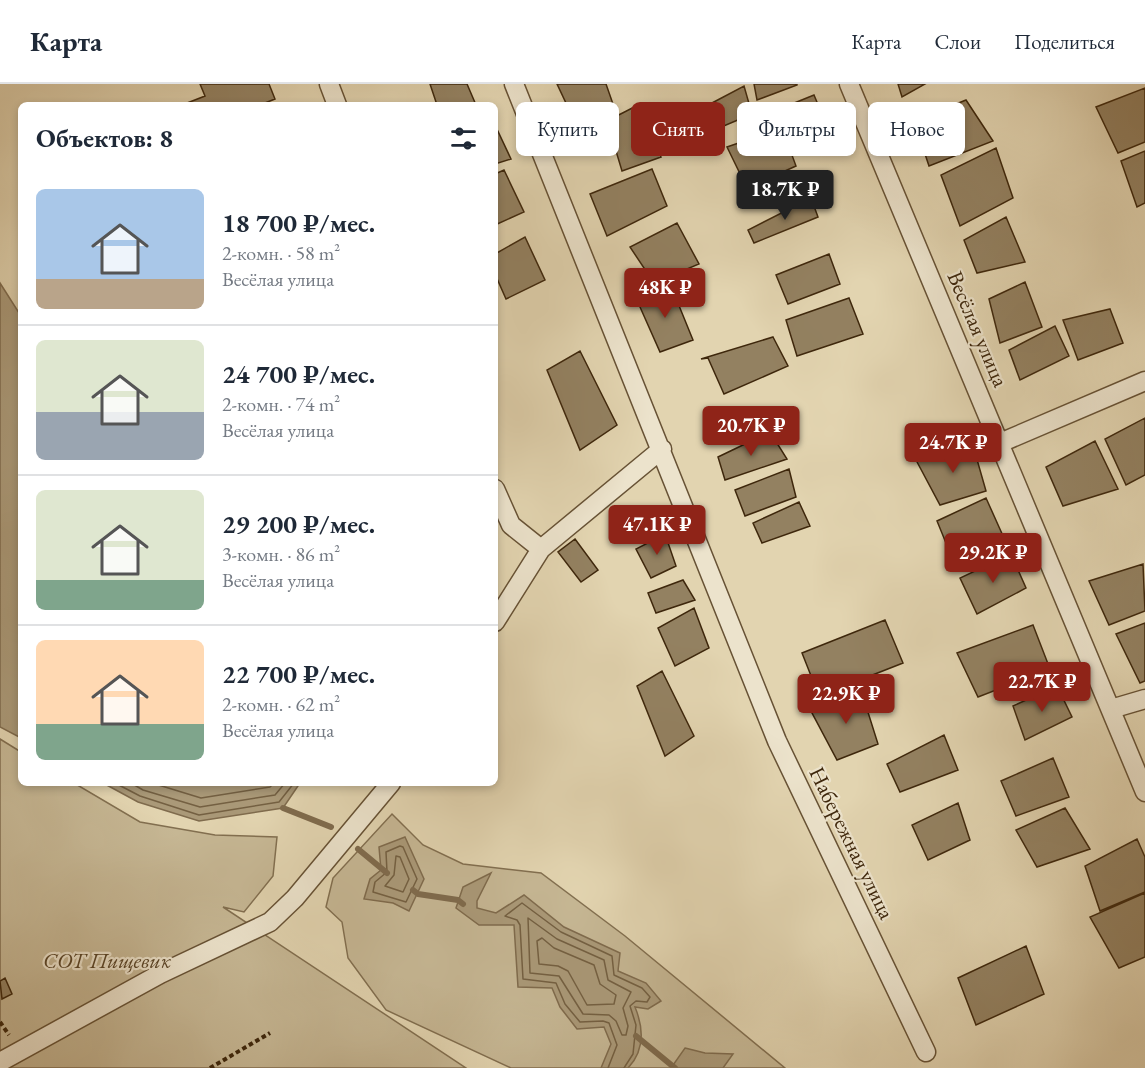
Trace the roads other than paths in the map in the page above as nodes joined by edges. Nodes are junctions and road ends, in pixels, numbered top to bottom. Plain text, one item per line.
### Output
1 (329, 84) edge
2 (514, 84) edge
3 (849, 84) edge
4 (336, 102) edge
5 (1145, 381) edge
6 (1000, 443) junction
7 (662, 449) junction
8 (498, 496) edge
9 (541, 549) junction
10 (498, 617) edge
11 (1145, 699) edge
12 (1111, 708) junction
13 (389, 786) edge
14 (1145, 792) edge
15 (926, 1052) dead end
16 (0, 1062) edge

1 - 4 street
2 - 7 street, Набережная улица
3 - 6 street, Весёлая улица
5 - 6 street
6 - 12 street, Весёлая улица
7 - 9 street
7 - 15 street, Набережная улица
8 - 9 street
9 - 10 street
11 - 12 street
12 - 14 street, Весёлая улица
13 - 16 street

